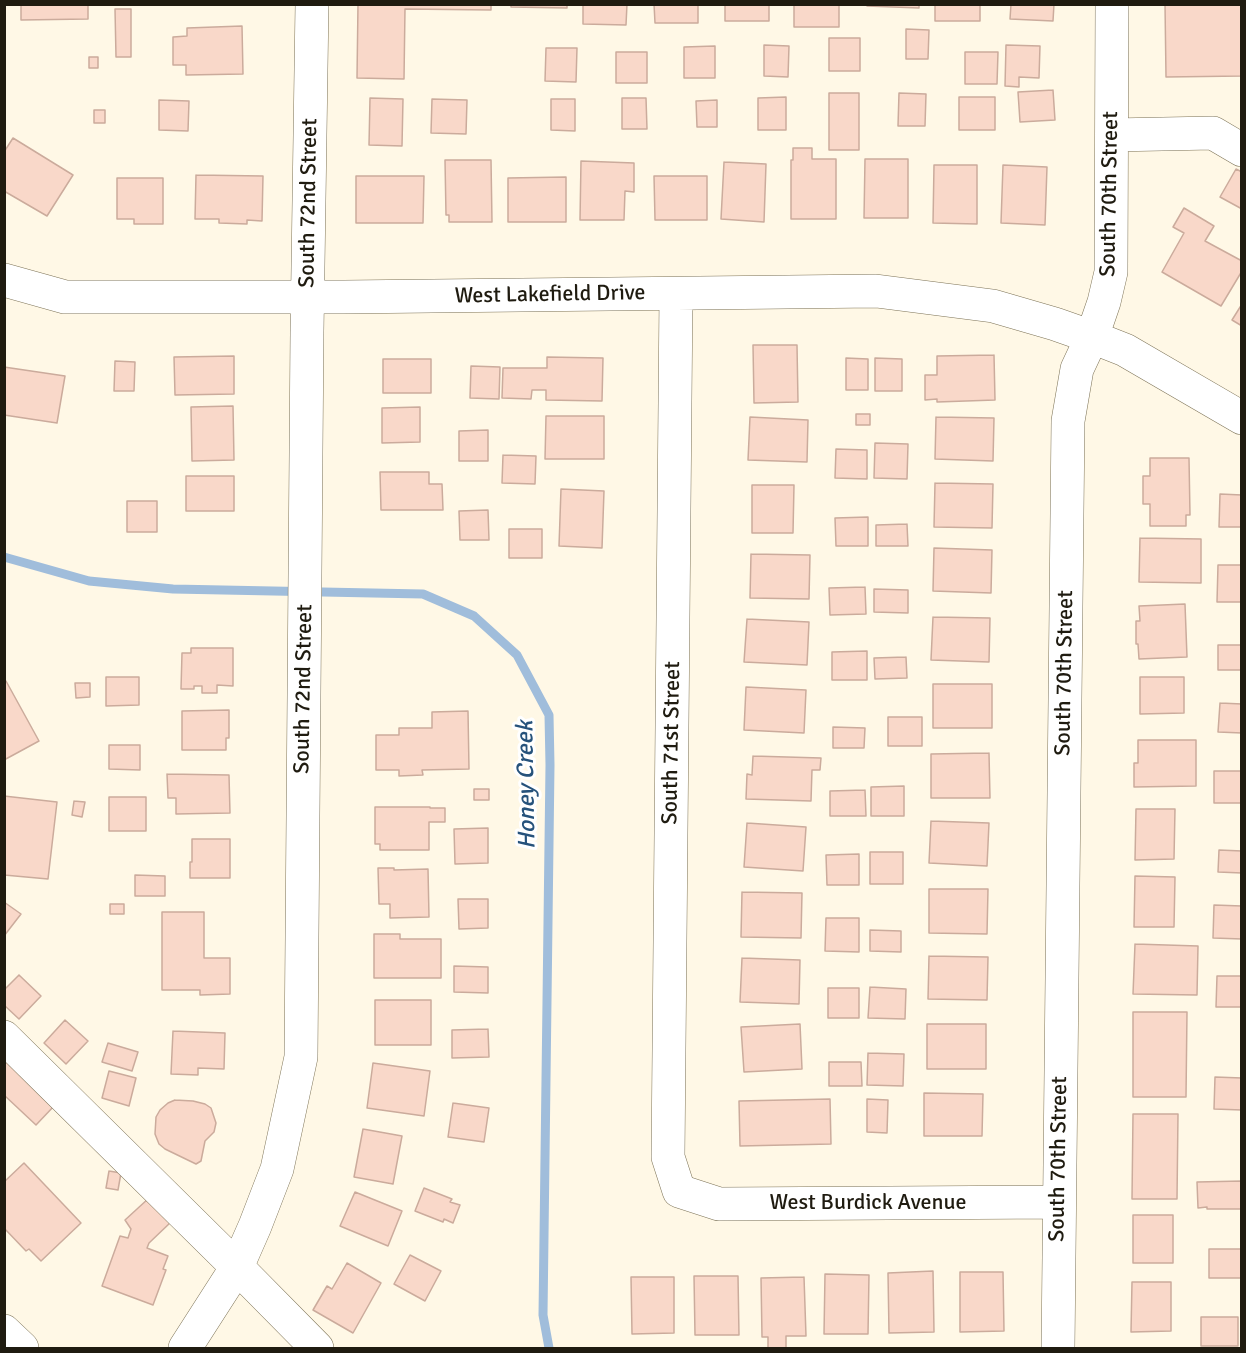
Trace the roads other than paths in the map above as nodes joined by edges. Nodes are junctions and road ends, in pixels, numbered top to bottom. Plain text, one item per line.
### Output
1 (312, 4) edge
2 (1112, 4) edge
3 (1112, 135) junction
4 (1242, 150) edge
5 (4, 280) edge
6 (676, 294) junction
7 (308, 297) junction
8 (1092, 337) junction
9 (1242, 418) edge
10 (4, 1037) edge
11 (679, 1191) joint
12 (1059, 1202) junction
13 (237, 1267) junction
14 (4, 1330) edge
15 (22, 1348) edge
16 (185, 1348) edge
17 (317, 1348) edge
18 (1058, 1348) edge

1 - 7 street, South 72nd Street
2 - 3 street, South 70th Street
3 - 4 street
3 - 8 street, South 70th Street
5 - 7 street, West Lakefield Drive
6 - 7 street, West Lakefield Drive
6 - 8 street, West Lakefield Drive
6 - 11 street, South 71st Street
7 - 13 street, South 72nd Street
8 - 9 street, West Lakefield Drive
8 - 12 street, South 70th Street
10 - 13 street
11 - 12 street, West Burdick Avenue
12 - 18 street, South 70th Street
13 - 16 street, South 72nd Street
13 - 17 street
14 - 15 street

